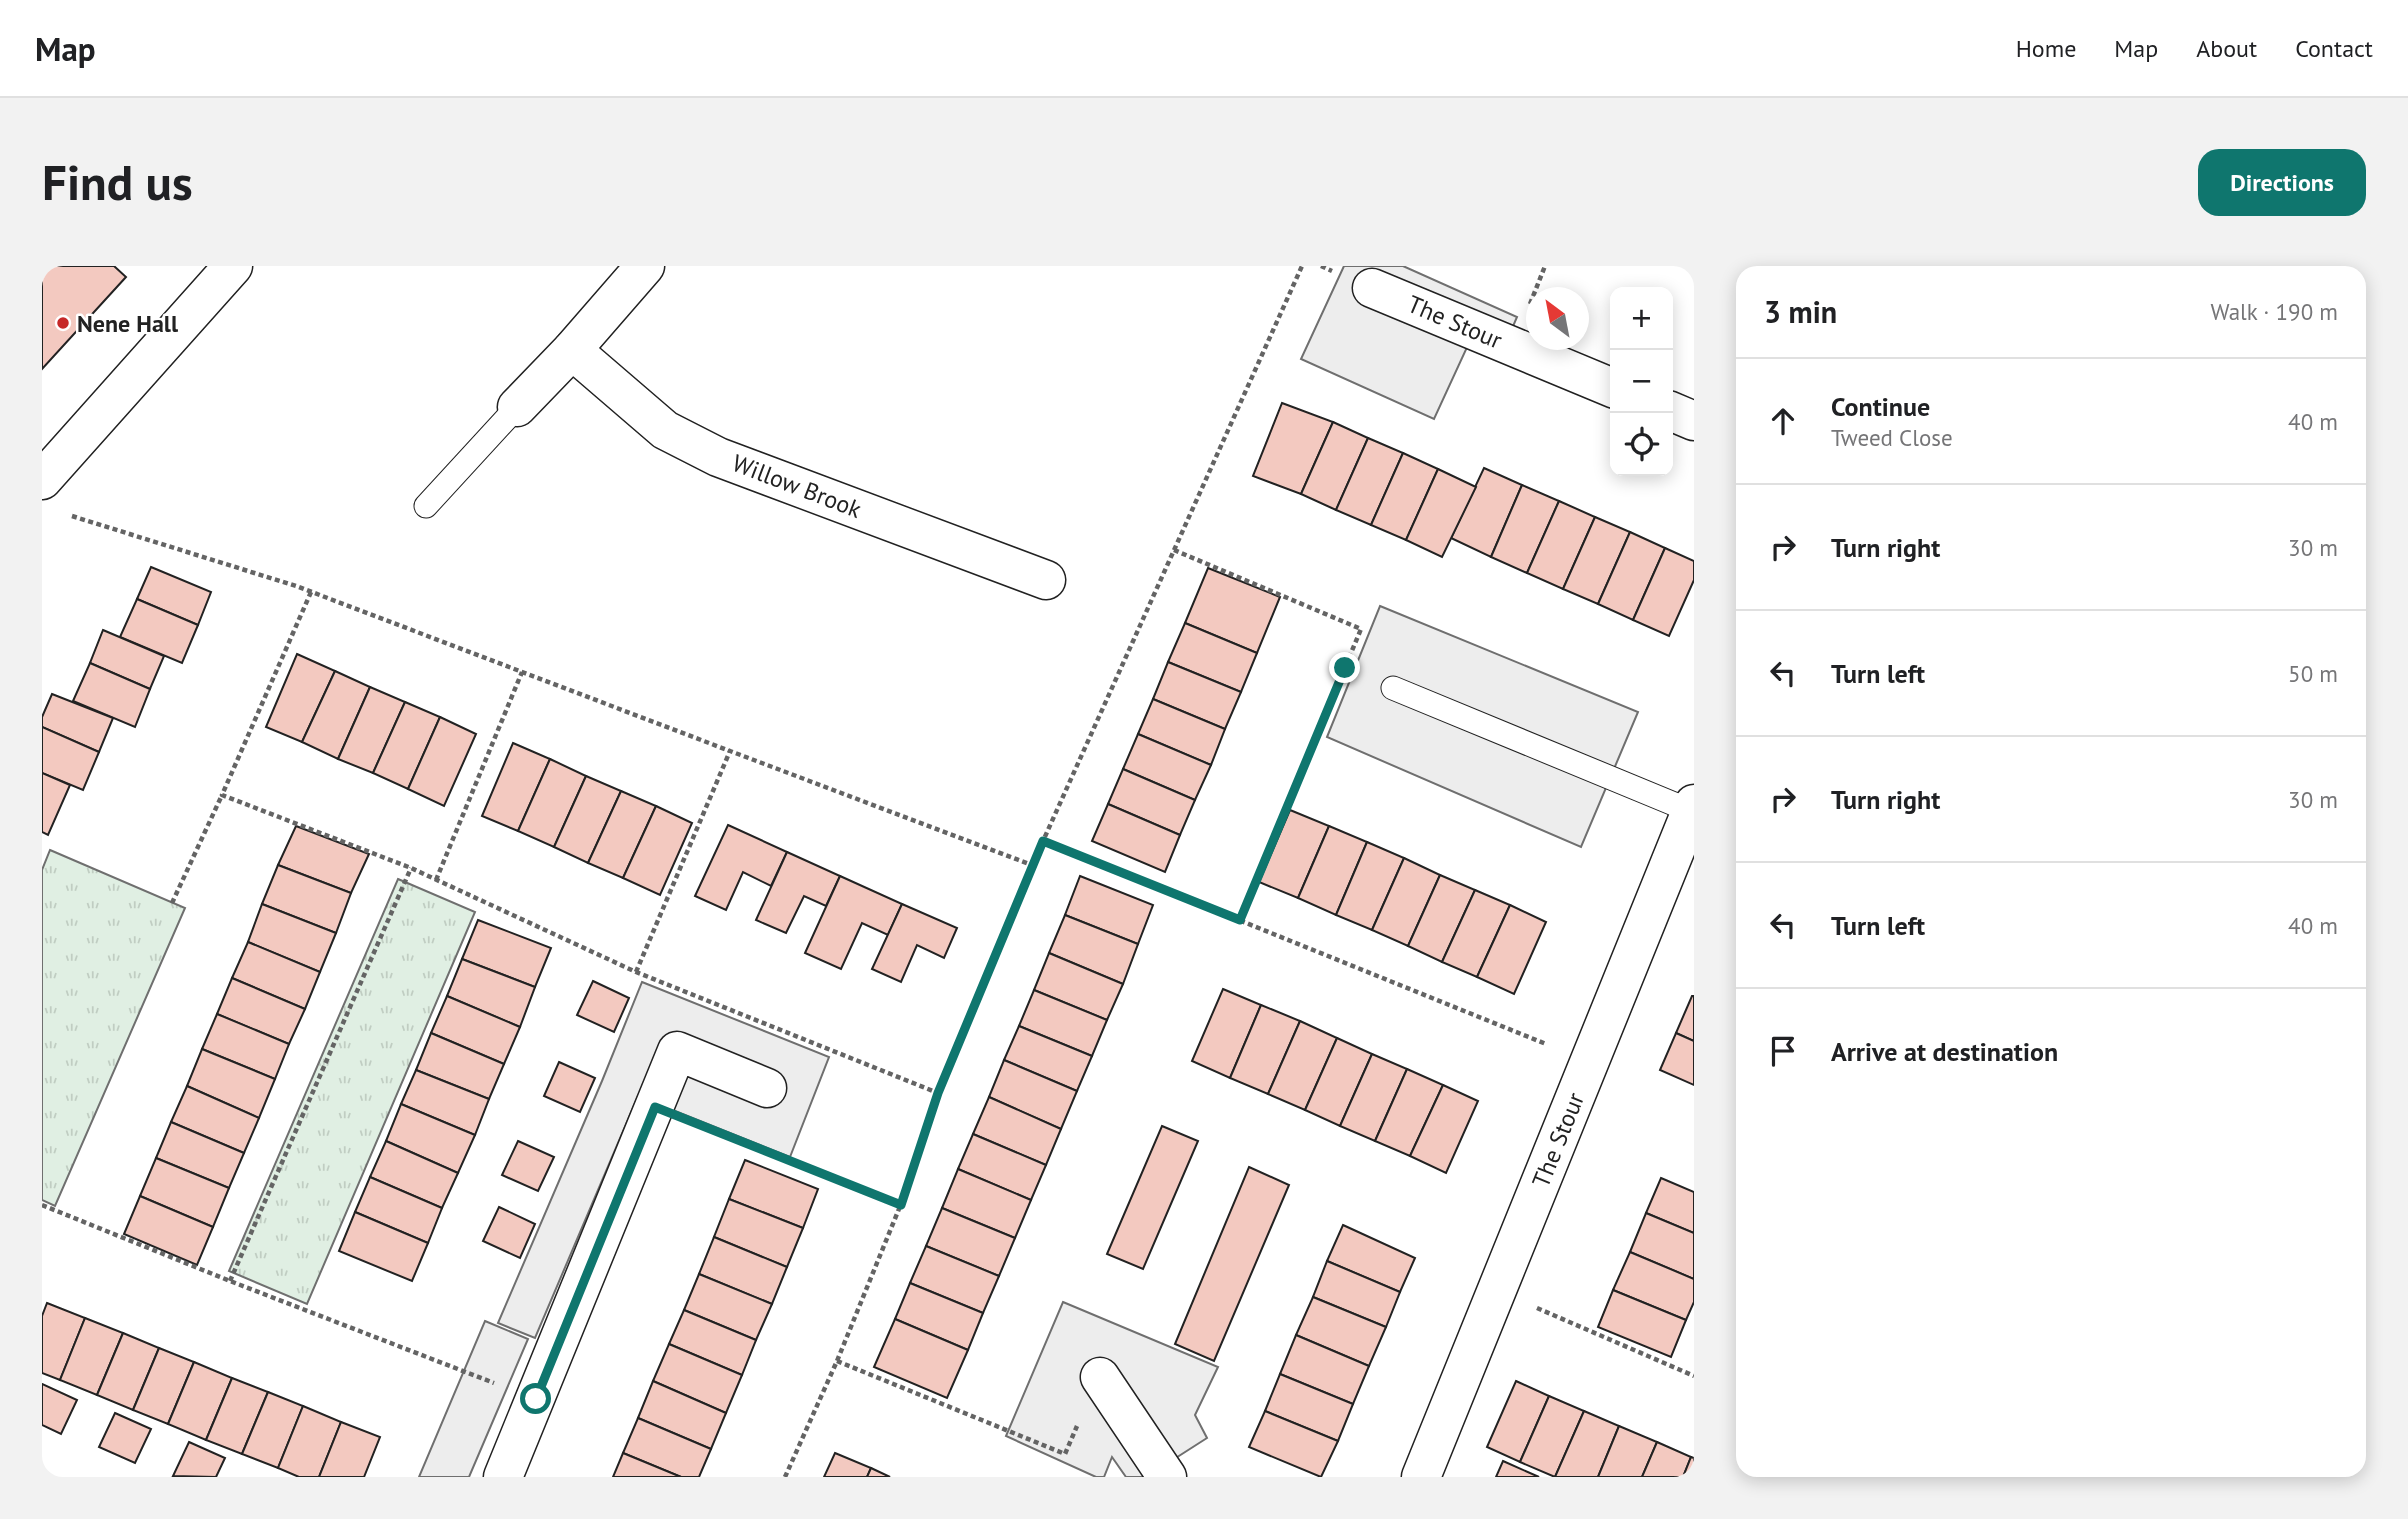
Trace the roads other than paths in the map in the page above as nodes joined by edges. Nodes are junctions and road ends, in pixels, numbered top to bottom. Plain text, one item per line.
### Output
1 (233, 266) edge
2 (645, 266) edge
3 (1372, 288) dead end
4 (572, 350) junction
5 (1610, 387) edge
6 (517, 407) joint
7 (1673, 412) edge
8 (1694, 421) edge
9 (42, 480) edge
10 (426, 506) dead end
11 (1046, 580) dead end
12 (1392, 688) dead end
13 (1692, 808) edge
14 (767, 1088) dead end
15 (1100, 1377) road end
16 (503, 1477) edge
17 (1167, 1477) edge
18 (1421, 1477) edge

1 - 9 street
2 - 4 street
3 - 5 street, The Stour
4 - 6 street
4 - 11 street, Willow Brook
6 - 10 lane
7 - 8 street
12 - 13 lane
13 - 18 street, The Stour
14 - 16 street
15 - 17 street

